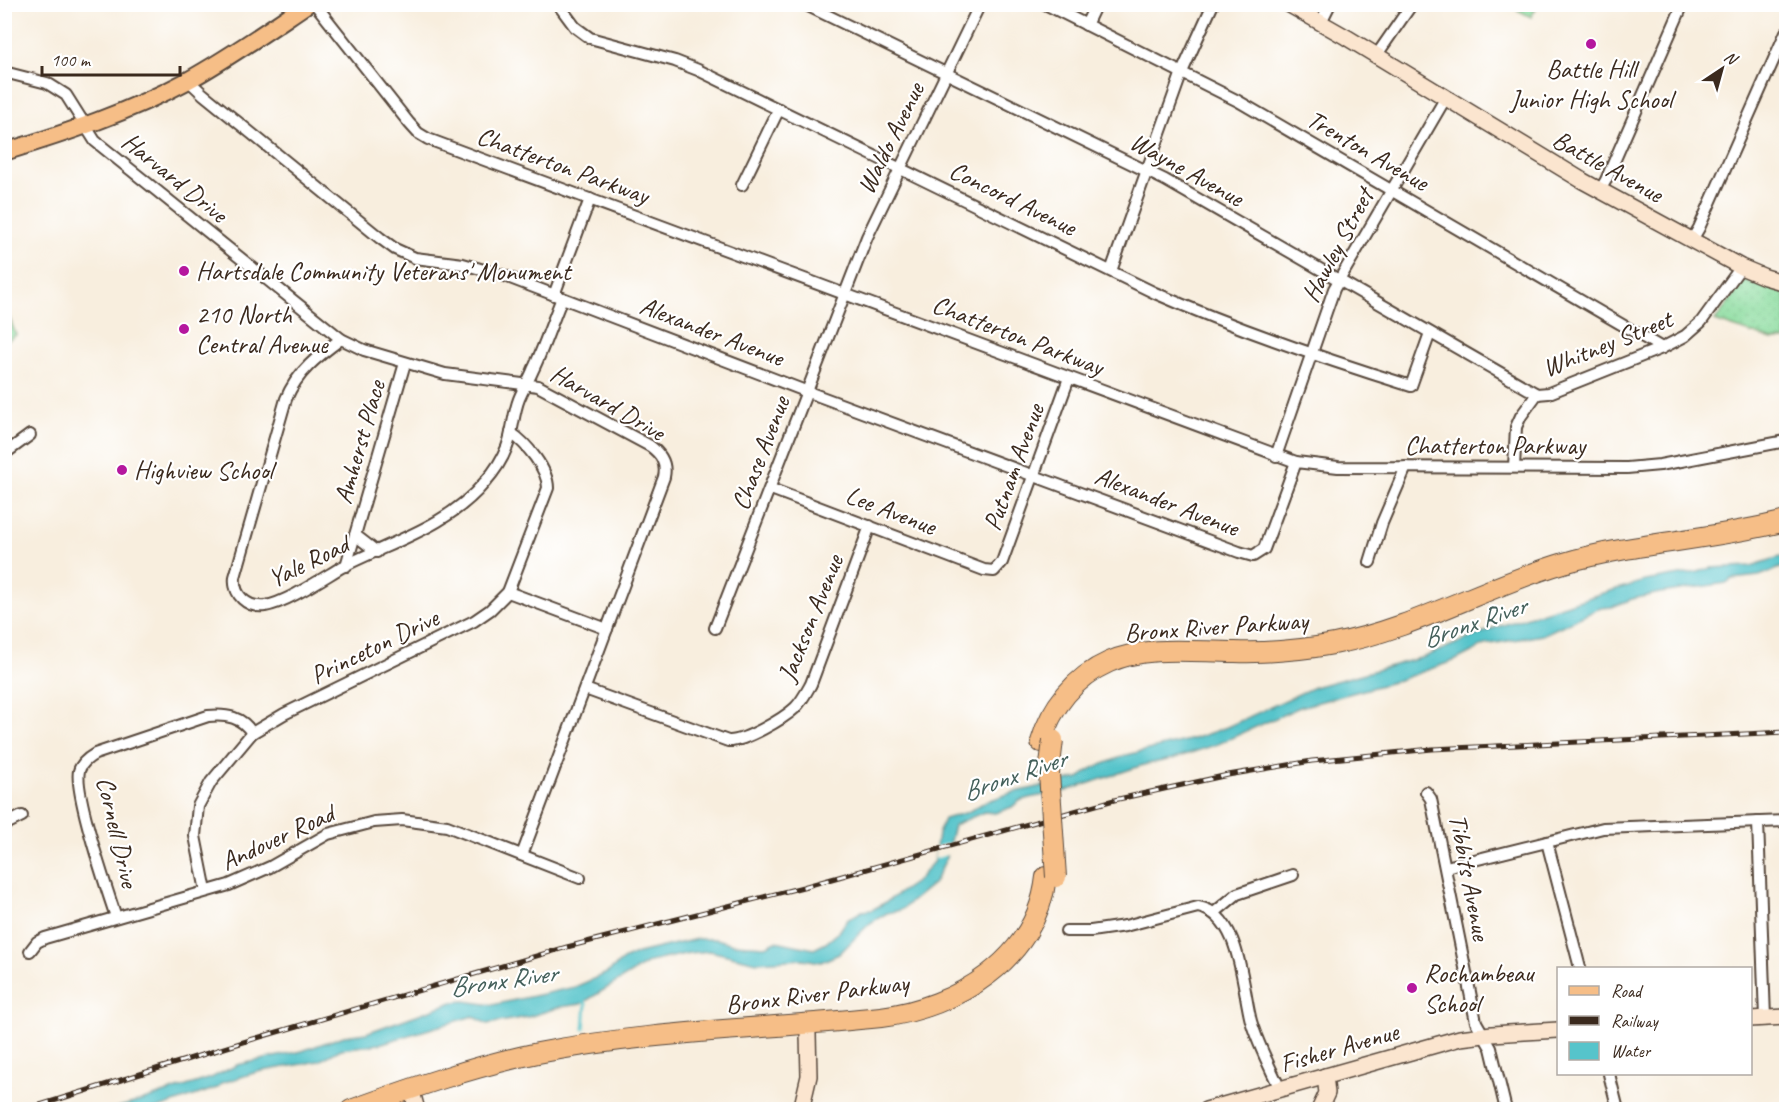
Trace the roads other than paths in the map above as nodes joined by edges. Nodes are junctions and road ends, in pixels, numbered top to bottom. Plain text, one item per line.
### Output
1 (307, 4) edge
2 (315, 4) edge
3 (558, 4) edge
4 (804, 4) edge
5 (980, 4) edge
6 (1045, 4) edge
7 (1096, 4) edge
8 (1214, 4) edge
9 (1288, 4) edge
10 (1330, 4) edge
11 (1412, 4) edge
12 (1683, 4) edge
13 (1320, 22) junction
14 (1086, 25) junction
15 (1786, 32) edge
16 (1376, 56) junction
17 (4, 72) edge
18 (1182, 72) junction
19 (947, 74) junction
20 (188, 80) junction
21 (1445, 99) junction
22 (779, 109) junction
23 (85, 127) junction
24 (4, 152) edge
25 (901, 168) junction
26 (1147, 171) junction
27 (742, 184) dead end
28 (1392, 189) junction
29 (1600, 190) junction
30 (590, 199) junction
31 (1692, 240) junction
32 (1740, 267) junction
33 (1111, 271) junction
34 (1338, 281) junction
35 (1786, 283) edge
36 (845, 294) junction
37 (558, 297) junction
38 (1430, 333) junction
39 (341, 339) junction
40 (1662, 348) junction
41 (1310, 354) junction
42 (405, 363) junction
43 (1069, 378) junction
44 (526, 384) junction
45 (808, 392) junction
46 (1537, 394) junction
47 (511, 433) junction
48 (30, 435) dead end
49 (1786, 441) edge
50 (4, 454) edge
51 (1276, 456) junction
52 (1296, 462) junction
53 (1406, 467) junction
54 (1514, 467) junction
55 (1034, 475) junction
56 (771, 489) junction
57 (1786, 521) edge
58 (870, 526) junction
59 (1786, 532) edge
60 (355, 535) junction
61 (377, 552) junction
62 (1370, 562) dead end
63 (346, 566) junction
64 (996, 570) joint
65 (508, 592) junction
66 (607, 628) junction
67 (715, 628) dead end
68 (585, 689) junction
69 (252, 733) junction
70 (1047, 741) junction
71 (1426, 792) dead end
72 (22, 816) dead end
73 (1786, 821) edge
74 (1758, 822) junction
75 (4, 825) edge
76 (1547, 842) junction
77 (522, 855) junction
78 (1446, 867) junction
79 (1293, 875) dead end
80 (1051, 877) junction
81 (580, 878) dead end
82 (206, 891) junction
83 (1214, 913) junction
84 (116, 917) junction
85 (1066, 931) dead end
86 (30, 951) dead end
87 (1579, 967) edge
88 (1786, 1017) edge
89 (1758, 1019) edge
90 (1557, 1030) edge
91 (808, 1034) junction
92 (1483, 1035) junction
93 (1609, 1075) edge
94 (1325, 1076) junction
95 (1280, 1089) junction
96 (414, 1099) edge
97 (351, 1110) edge
98 (383, 1110) edge
99 (801, 1110) edge
100 (1206, 1110) edge
101 (1319, 1110) edge
102 (1506, 1110) edge
103 (1618, 1110) edge

1 - 20 main road
2 - 30 street, Chatterton Parkway
3 - 22 street, Concord Avenue
4 - 19 street, Wayne Avenue
5 - 19 street, Waldo Avenue
6 - 14 street, Trenton Avenue
7 - 14 street
8 - 18 street
9 - 13 street, Battle Avenue
10 - 13 street
11 - 16 street
12 - 29 street
13 - 16 street, Battle Avenue
14 - 18 street, Trenton Avenue
15 - 31 street
16 - 21 street, Battle Avenue
17 - 23 street, Harvard Drive
18 - 26 street
18 - 28 street, Trenton Avenue
19 - 25 street, Waldo Avenue
19 - 26 street, Wayne Avenue
20 - 23 main road
20 - 37 street, Alexander Avenue
21 - 28 street, Hawley Street
21 - 29 street, Battle Avenue
22 - 25 street, Concord Avenue
22 - 27 street
23 - 24 main road
23 - 39 street, Harvard Drive
25 - 33 street, Concord Avenue
25 - 36 street, Waldo Avenue
26 - 33 street
26 - 34 street, Wayne Avenue
28 - 34 street, Hawley Street
28 - 40 street, Trenton Avenue
29 - 31 street, Battle Avenue
30 - 36 street, Chatterton Parkway
30 - 37 street, Yale Road
31 - 32 street, Battle Avenue
32 - 35 street, Battle Avenue
32 - 40 street, Whitney Street
33 - 41 street, Concord Avenue
34 - 38 street, Wayne Avenue
34 - 41 street, Hawley Street
36 - 43 street, Chatterton Parkway
36 - 45 street, Chase Avenue
37 - 44 street, Yale Road
37 - 45 street, Alexander Avenue
38 - 41 street, Concord Avenue
38 - 46 street, Wayne Avenue
39 - 42 street, Harvard Drive
39 - 63 street, Yale Road
40 - 46 street, Whitney Street
41 - 51 street, Hawley Street
42 - 44 street, Harvard Drive
42 - 60 street, Amherst Place
43 - 51 street, Chatterton Parkway
43 - 55 street, Putnam Avenue
44 - 47 street, Yale Road
44 - 66 street, Harvard Drive
45 - 55 street, Alexander Avenue
45 - 56 street, Chase Avenue
46 - 54 street, Whitney Street
47 - 61 street, Yale Road
47 - 65 street, Princeton Drive
48 - 50 street
49 - 54 street, Chatterton Parkway
51 - 52 street, Chatterton Parkway
52 - 53 street, Chatterton Parkway
52 - 55 street, Alexander Avenue
53 - 54 street, Chatterton Parkway
53 - 62 street
55 - 64 street, Putnam Avenue
56 - 58 street, Lee Avenue
56 - 67 street, Chase Avenue
57 - 70 highway, Bronx River Parkway
58 - 64 street, Lee Avenue
58 - 68 street, Jackson Avenue
59 - 70 highway, Bronx River Parkway
60 - 61 street, Amherst Place
60 - 63 street, Amherst Place
61 - 63 street, Yale Road
65 - 66 street
65 - 69 street, Princeton Drive
66 - 68 street, Harvard Drive
68 - 77 street, Harvard Drive
69 - 82 street, Princeton Drive
69 - 84 street, Cornell Drive
70 - 80 highway, Bronx River Parkway, bridge
71 - 78 street, Tibbits Avenue
72 - 75 street
73 - 74 street
74 - 76 street
74 - 89 street
76 - 78 street
76 - 87 street
77 - 81 street, Andover Road
77 - 82 street, Andover Road
78 - 92 street, Tibbits Avenue
79 - 83 street
80 - 91 highway, Bronx River Parkway
80 - 96 highway, Bronx River Parkway
82 - 84 street, Andover Road
83 - 85 street
83 - 95 street
84 - 86 street, Andover Road
88 - 89 street
90 - 92 street, Fisher Avenue
91 - 96 highway, Bronx River Parkway
91 - 99 street
92 - 94 street, Fisher Avenue
92 - 102 street, Tibbits Avenue
93 - 103 street
94 - 95 street, Fisher Avenue
94 - 101 street
95 - 100 street, Fisher Avenue
96 - 97 highway, Bronx River Parkway
96 - 98 highway, Bronx River Parkway

